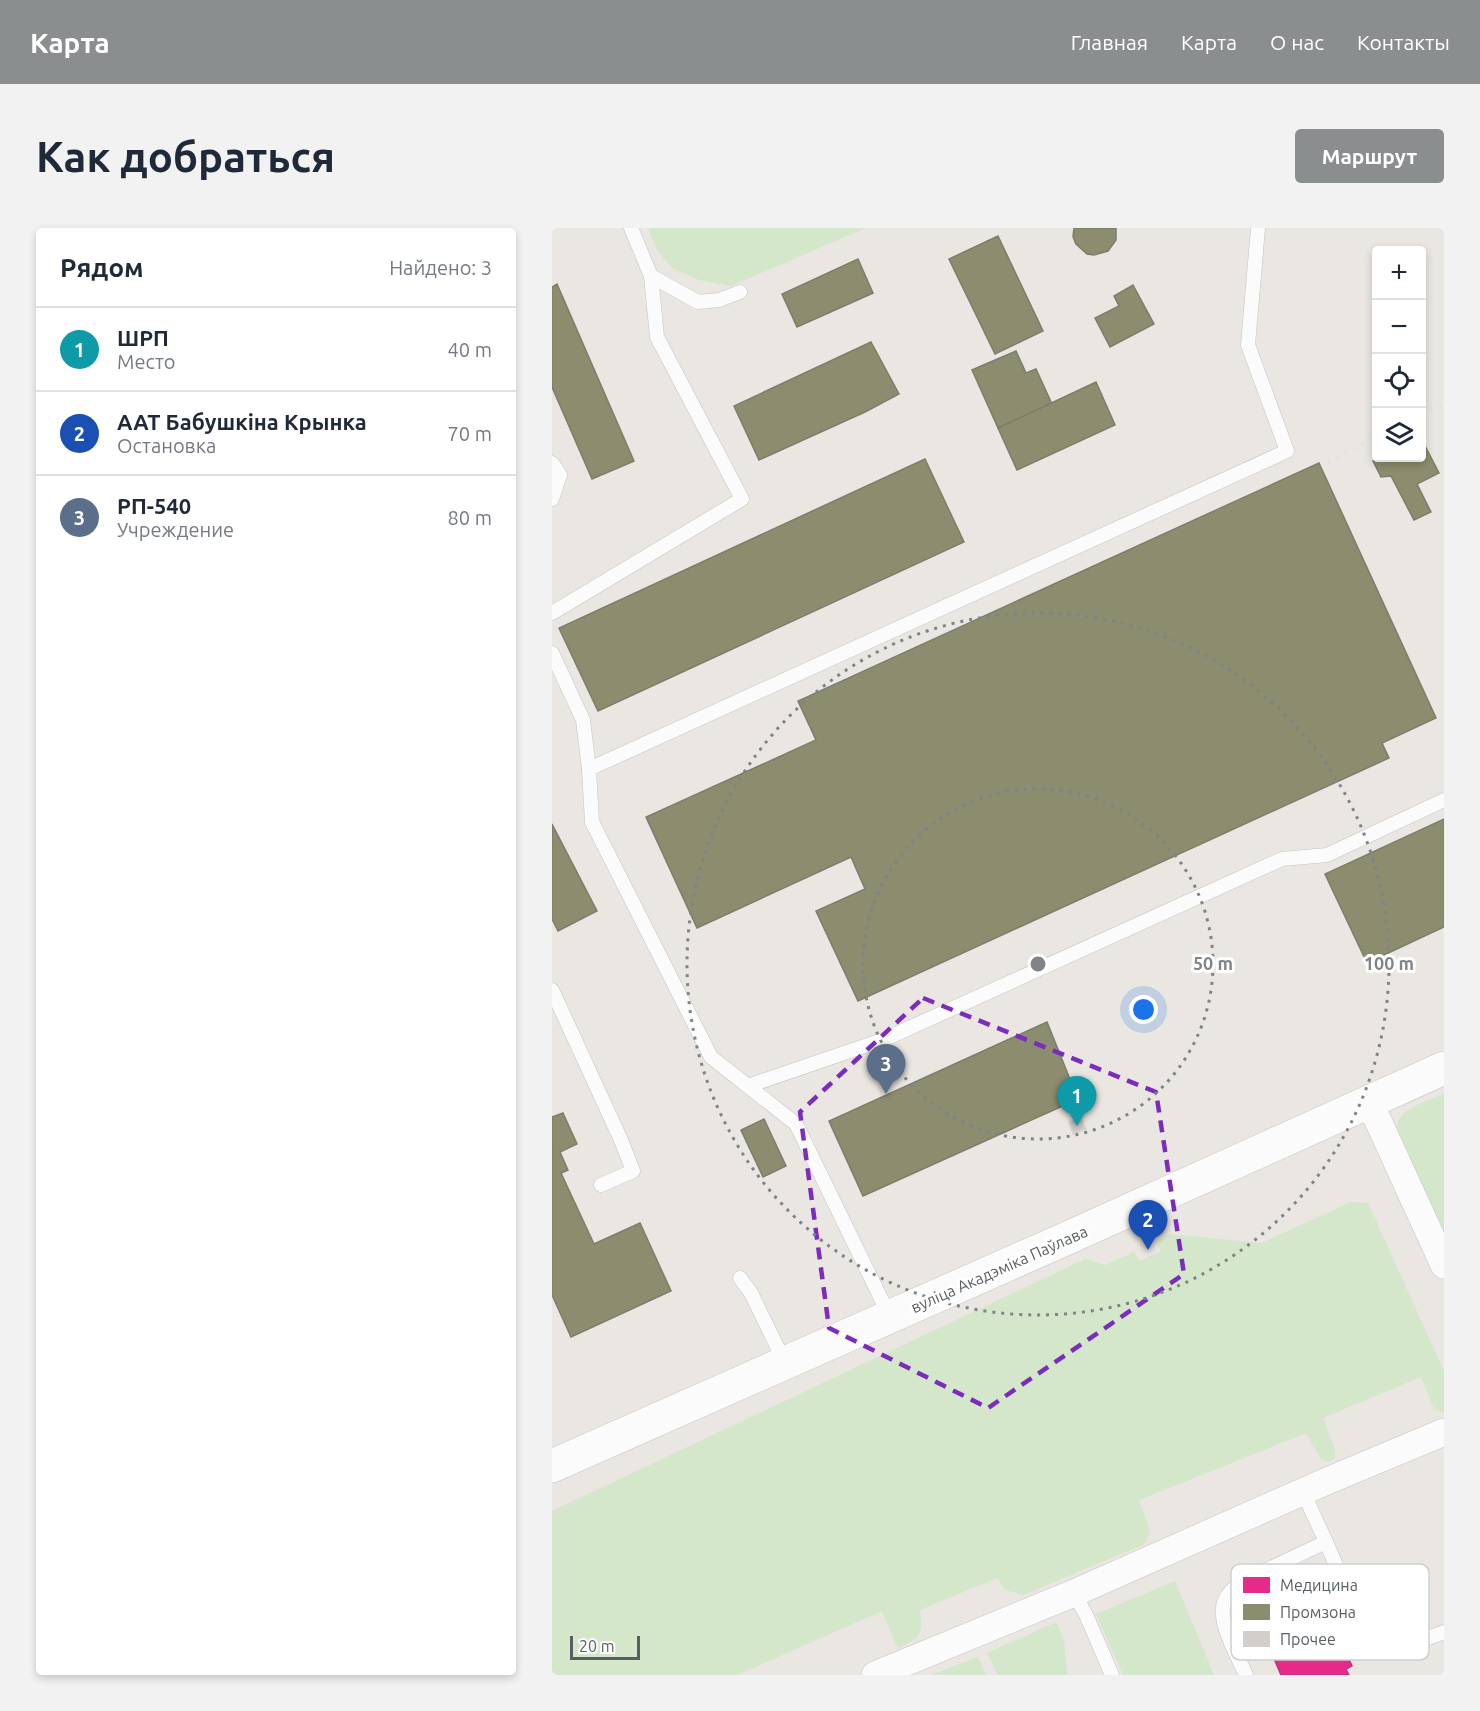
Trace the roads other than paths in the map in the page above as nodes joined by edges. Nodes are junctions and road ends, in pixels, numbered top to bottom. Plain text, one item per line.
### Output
1 (631, 228) edge
2 (1258, 228) edge
3 (651, 276) junction
4 (740, 292) dead end
5 (552, 463) edge
6 (552, 499) edge
7 (552, 614) edge
8 (552, 653) edge
9 (589, 770) junction
10 (1444, 800) edge
11 (552, 990) edge
12 (1444, 1068) edge
13 (748, 1086) junction
14 (1369, 1101) junction
15 (601, 1185) dead end
16 (1444, 1265) edge
17 (740, 1278) dead end
18 (890, 1317) junction
19 (785, 1363) junction
20 (1444, 1431) edge
21 (552, 1466) edge
22 (1303, 1492) junction
23 (1326, 1542) junction
24 (1279, 1564) edge
25 (1336, 1564) edge
26 (1231, 1590) edge
27 (1074, 1593) junction
28 (1444, 1632) edge
29 (1429, 1637) edge
30 (1231, 1639) edge
31 (1240, 1660) edge
32 (876, 1675) edge
33 (1112, 1675) edge
34 (1246, 1675) edge

1 - 3 lane
2 - 9 lane
3 - 4 lane
3 - 7 lane
5 - 6 lane
8 - 9 lane
9 - 13 lane
10 - 13 lane
11 - 15 lane
12 - 14 main road, вуліца Акадэміка Паўлава
13 - 18 lane
14 - 16 street
14 - 18 main road, вуліца Акадэміка Паўлава
17 - 19 lane
18 - 19 main road, вуліца Акадэміка Паўлава
19 - 21 main road, вуліца Акадэміка Паўлава
20 - 22 street
22 - 23 lane
22 - 27 street
23 - 24 lane
23 - 25 lane
26 - 30 lane
27 - 32 street
27 - 33 lane
28 - 29 lane
31 - 34 lane

